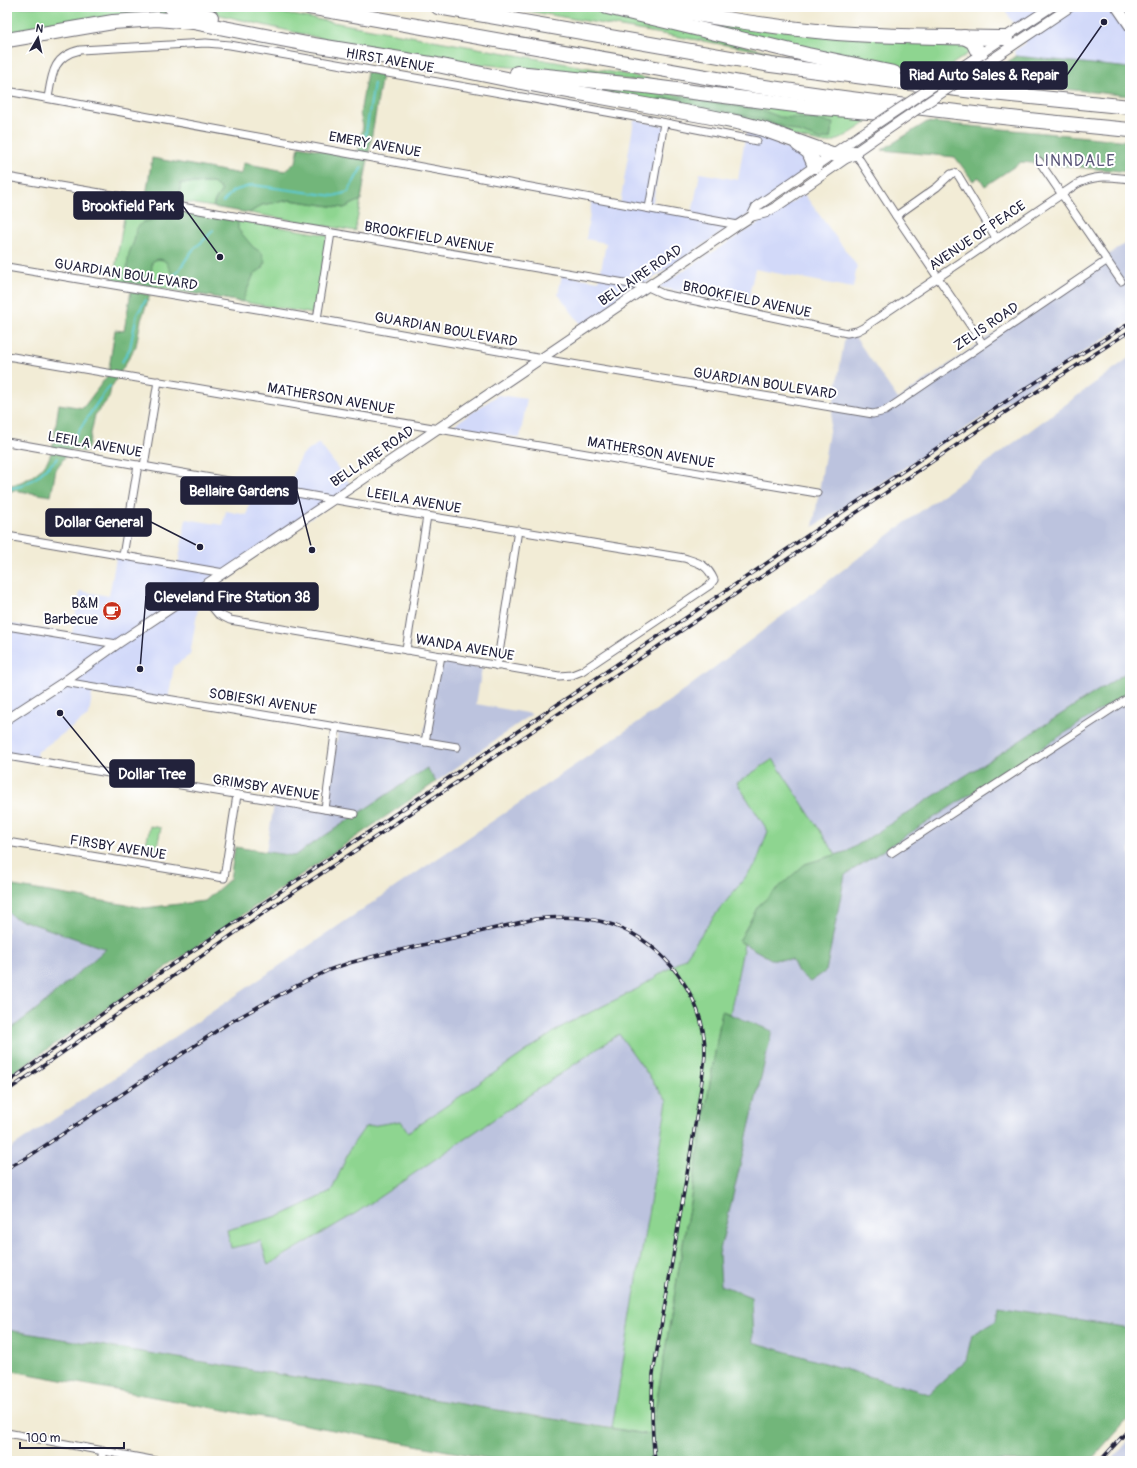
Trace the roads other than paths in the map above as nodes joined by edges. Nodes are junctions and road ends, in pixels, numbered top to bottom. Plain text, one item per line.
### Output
1 (171, 7) edge
2 (309, 7) edge
3 (438, 7) edge
4 (607, 7) edge
5 (656, 7) edge
6 (1051, 7) edge
7 (1070, 7) edge
8 (1117, 7) edge
9 (1130, 26) edge
10 (964, 37) junction
11 (1006, 38) junction
12 (7, 40) edge
13 (358, 51) junction
14 (982, 59) junction
15 (437, 65) junction
16 (7, 91) edge
17 (48, 98) junction
18 (1048, 99) junction
19 (1130, 107) edge
20 (1037, 121) junction
21 (664, 123) junction
22 (1130, 130) edge
23 (786, 137) junction
24 (757, 141) dead end
25 (852, 148) junction
26 (832, 154) junction
27 (1038, 161) dead end
28 (815, 166) junction
29 (7, 177) edge
30 (1130, 179) edge
31 (1061, 194) junction
32 (649, 208) junction
33 (752, 216) junction
34 (896, 216) junction
35 (738, 225) junction
36 (331, 233) junction
37 (996, 238) junction
38 (1106, 261) junction
39 (7, 268) edge
40 (938, 277) junction
41 (1120, 281) dead end
42 (648, 287) junction
43 (317, 319) junction
44 (844, 333) joint
45 (983, 344) junction
46 (7, 356) edge
47 (541, 359) junction
48 (158, 382) junction
49 (880, 413) joint
50 (436, 429) junction
51 (7, 442) edge
52 (141, 465) junction
53 (817, 493) dead end
54 (334, 499) junction
55 (427, 516) junction
56 (518, 530) junction
57 (7, 536) edge
58 (123, 556) junction
59 (224, 573) junction
60 (714, 580) joint
61 (198, 590) junction
62 (7, 626) edge
63 (117, 644) junction
64 (406, 650) junction
65 (441, 656) junction
66 (497, 666) junction
67 (64, 682) junction
68 (1130, 697) edge
69 (7, 719) edge
70 (336, 726) junction
71 (425, 742) junction
72 (457, 747) dead end
73 (7, 756) edge
74 (237, 795) junction
75 (325, 809) junction
76 (354, 814) dead end
77 (7, 842) edge
78 (891, 852) dead end
79 (7, 1433) edge
80 (103, 1450) junction
81 (101, 1461) edge
82 (157, 1461) edge

1 - 13 highway
2 - 20 highway
3 - 18 highway
4 - 18 highway
5 - 10 highway
6 - 11 street, BELLAIRE ROAD
7 - 14 street, BELLAIRE ROAD
8 - 9 main road
10 - 11 highway
10 - 14 highway
11 - 14 street, BELLAIRE ROAD
12 - 13 highway
13 - 15 highway
14 - 25 street, BELLAIRE ROAD, bridge
14 - 25 street, BELLAIRE ROAD, bridge
15 - 20 highway
15 - 23 highway
16 - 17 street, EMERY AVENUE
17 - 21 street, HIRST AVENUE
17 - 32 street, EMERY AVENUE
18 - 19 highway
20 - 22 highway
21 - 24 street, HIRST AVENUE
21 - 32 street
23 - 26 highway
23 - 28 highway
25 - 26 highway
25 - 33 street, BELLAIRE ROAD
25 - 34 street
26 - 28 street, BELLAIRE ROAD
27 - 31 street
28 - 33 street, BELLAIRE ROAD
29 - 36 street, BROOKFIELD AVENUE
30 - 31 street, AVENUE OF PEACE
31 - 37 street, AVENUE OF PEACE
31 - 38 street
32 - 35 street, EMERY AVENUE
33 - 35 street, BELLAIRE ROAD
34 - 37 street
34 - 40 street
35 - 42 street, BELLAIRE ROAD
36 - 42 street, BROOKFIELD AVENUE
36 - 43 street
37 - 40 street, AVENUE OF PEACE
38 - 41 street
38 - 45 street, ZELIS ROAD
39 - 43 street, GUARDIAN BOULEVARD
40 - 44 street, AVENUE OF PEACE
40 - 45 street
42 - 44 street, BROOKFIELD AVENUE
42 - 47 street, BELLAIRE ROAD
43 - 47 street, GUARDIAN BOULEVARD
45 - 49 street, ZELIS ROAD
46 - 48 street, MATHERSON AVENUE
47 - 49 street, GUARDIAN BOULEVARD
47 - 50 street, BELLAIRE ROAD
48 - 50 street, MATHERSON AVENUE
48 - 52 street
50 - 53 street, MATHERSON AVENUE
50 - 54 street, BELLAIRE ROAD
51 - 52 street, LEEILA AVENUE
52 - 54 street, LEEILA AVENUE
52 - 58 street
54 - 55 street, LEEILA AVENUE
54 - 59 street, BELLAIRE ROAD
55 - 56 street, LEEILA AVENUE
55 - 64 street
56 - 60 street, LEEILA AVENUE
56 - 66 street
57 - 58 street
58 - 59 street
59 - 61 street, BELLAIRE ROAD
60 - 66 street, WANDA AVENUE
61 - 63 street, BELLAIRE ROAD
61 - 64 street, WANDA AVENUE
62 - 63 street
63 - 67 street, BELLAIRE ROAD
64 - 65 street, WANDA AVENUE
65 - 66 street, WANDA AVENUE
65 - 71 street
67 - 69 street, BELLAIRE ROAD
67 - 70 street, SOBIESKI AVENUE
68 - 78 street
70 - 71 street, SOBIESKI AVENUE
70 - 75 street
71 - 72 street, SOBIESKI AVENUE
73 - 74 street, GRIMSBY AVENUE
74 - 75 street, GRIMSBY AVENUE
74 - 77 street, FIRSBY AVENUE
75 - 76 street, GRIMSBY AVENUE
79 - 80 street
80 - 81 street
80 - 82 street

